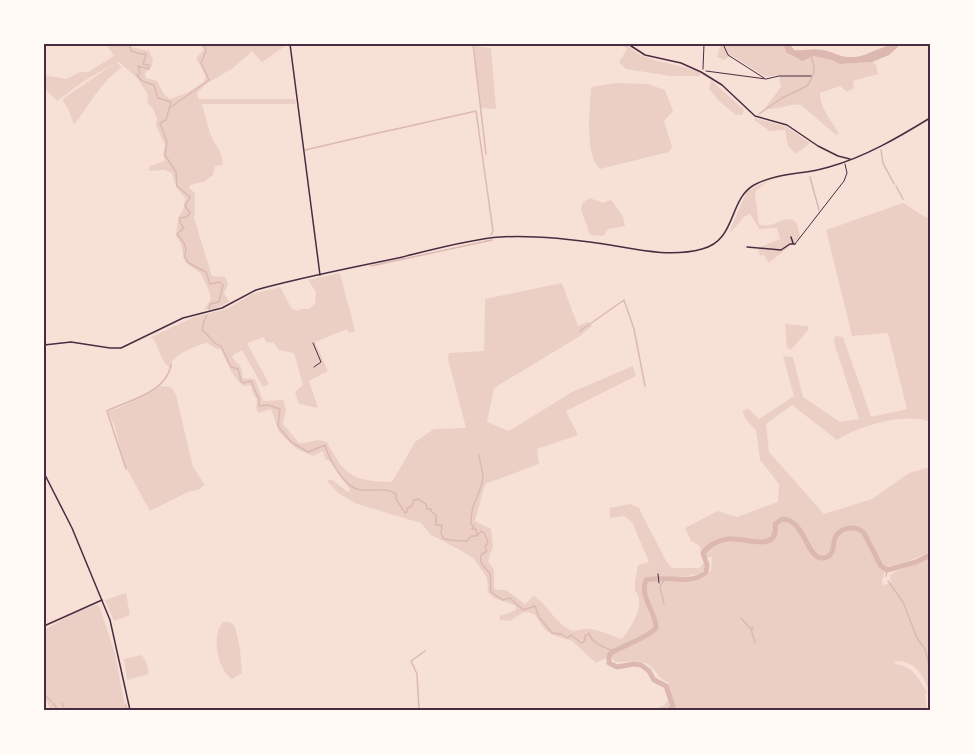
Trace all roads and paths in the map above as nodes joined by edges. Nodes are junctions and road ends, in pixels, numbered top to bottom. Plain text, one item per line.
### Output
1 (290, 44) edge
2 (628, 44) edge
3 (704, 44) edge
4 (723, 44) edge
5 (811, 76) dead end
6 (766, 79) junction
7 (930, 118) edge
8 (838, 156) junction
9 (850, 159) junction
10 (844, 162) junction
11 (839, 164) junction
12 (791, 237) dead end
13 (794, 244) junction
14 (747, 247) dead end
15 (320, 275) junction
16 (313, 343) dead end
17 (44, 345) edge
18 (314, 367) dead end
19 (44, 473) edge
20 (658, 574) dead end
21 (659, 583) dead end
22 (102, 600) junction
23 (44, 626) edge
24 (130, 711) edge

1 - 15 street
2 - 8 street
3 - 6 path
4 - 6 path
5 - 6 path
7 - 9 street
8 - 9 street
8 - 11 street
9 - 10 street
10 - 11 street
10 - 13 lane
11 - 15 street
12 - 13 street
13 - 14 street
15 - 17 street
16 - 18 lane
19 - 22 street
20 - 21 path
22 - 23 street
22 - 24 street

